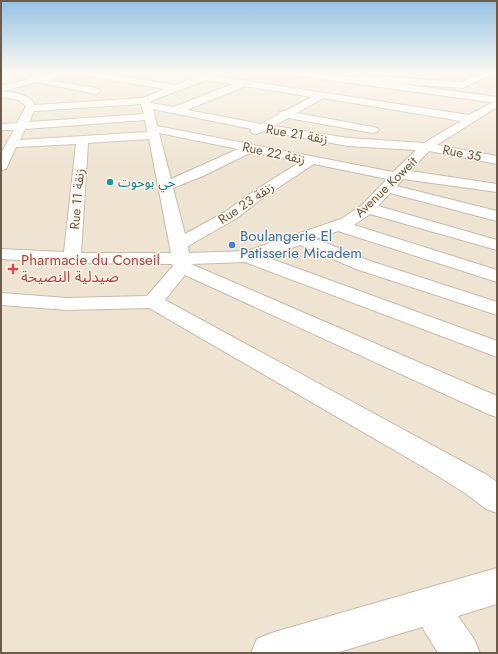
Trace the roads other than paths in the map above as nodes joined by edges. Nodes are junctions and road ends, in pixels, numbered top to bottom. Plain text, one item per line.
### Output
1 (31, 104) edge
2 (65, 104) edge
3 (127, 104) edge
4 (159, 104) edge
5 (193, 104) edge
6 (306, 104) edge
7 (371, 104) edge
8 (493, 104) edge
9 (53, 107) junction
10 (31, 108) junction
11 (414, 110) junction
12 (174, 111) junction
13 (148, 114) junction
14 (284, 114) junction
15 (471, 119) junction
16 (393, 120) dead end
17 (22, 125) junction
18 (1, 127) edge
19 (262, 128) junction
20 (82, 140) junction
21 (348, 142) junction
22 (232, 144) junction
23 (426, 147) junction
24 (8, 148) edge
25 (250, 148) junction
26 (312, 160) junction
27 (497, 160) edge
28 (1, 166) edge
29 (497, 169) edge
30 (394, 180) junction
31 (165, 186) junction
32 (494, 188) edge
33 (368, 208) junction
34 (497, 216) edge
35 (340, 226) junction
36 (300, 239) junction
37 (497, 245) edge
38 (1, 254) edge
39 (247, 256) junction
40 (180, 257) junction
41 (72, 258) junction
42 (497, 276) edge
43 (1, 299) edge
44 (153, 302) junction
45 (497, 309) edge
46 (497, 349) edge
47 (497, 407) edge
48 (497, 499) edge
49 (497, 586) edge
50 (431, 607) junction
51 (271, 653) edge
52 (460, 653) edge

1 - 10 street
2 - 9 street
3 - 13 street
4 - 13 street
5 - 12 street
6 - 14 street
7 - 11 street
8 - 15 street, Avenue Koweit
9 - 10 street
9 - 13 street
10 - 17 street
11 - 15 street
11 - 16 street
12 - 13 street, Rue 21 زنقة
12 - 19 street, Rue 21 زنقة
13 - 17 street
13 - 20 street
13 - 22 street, Rue 22 زنقة
13 - 31 street
14 - 19 street
14 - 21 street
15 - 23 street, Avenue Koweit
17 - 18 street
17 - 24 street
19 - 21 street, Rue 21 زنقة
19 - 22 street
20 - 24 street
20 - 41 street, Rue 11 زنقة
21 - 23 street, Rue 21 زنقة
22 - 25 street, Rue 22 زنقة
23 - 27 street, Rue 35
23 - 30 street, Avenue Koweit
24 - 28 street
25 - 26 street, Rue 22 زنقة
25 - 31 street
26 - 30 street, Rue 22 زنقة
26 - 40 street, Rue 23 زنقة
29 - 32 street
30 - 32 street, Rue 22 زنقة
30 - 33 street, Avenue Koweit
30 - 34 street
31 - 40 street
33 - 35 street, Avenue Koweit
33 - 37 street
35 - 36 street, Avenue Koweit
35 - 42 street
36 - 39 street, Avenue Koweit
36 - 45 street
38 - 41 street, Avenue Koweit
39 - 40 street, Avenue Koweit
39 - 46 street
40 - 41 street, Avenue Koweit
40 - 44 street
40 - 47 street
43 - 44 street
44 - 48 street
49 - 50 street
50 - 51 street
50 - 52 street

